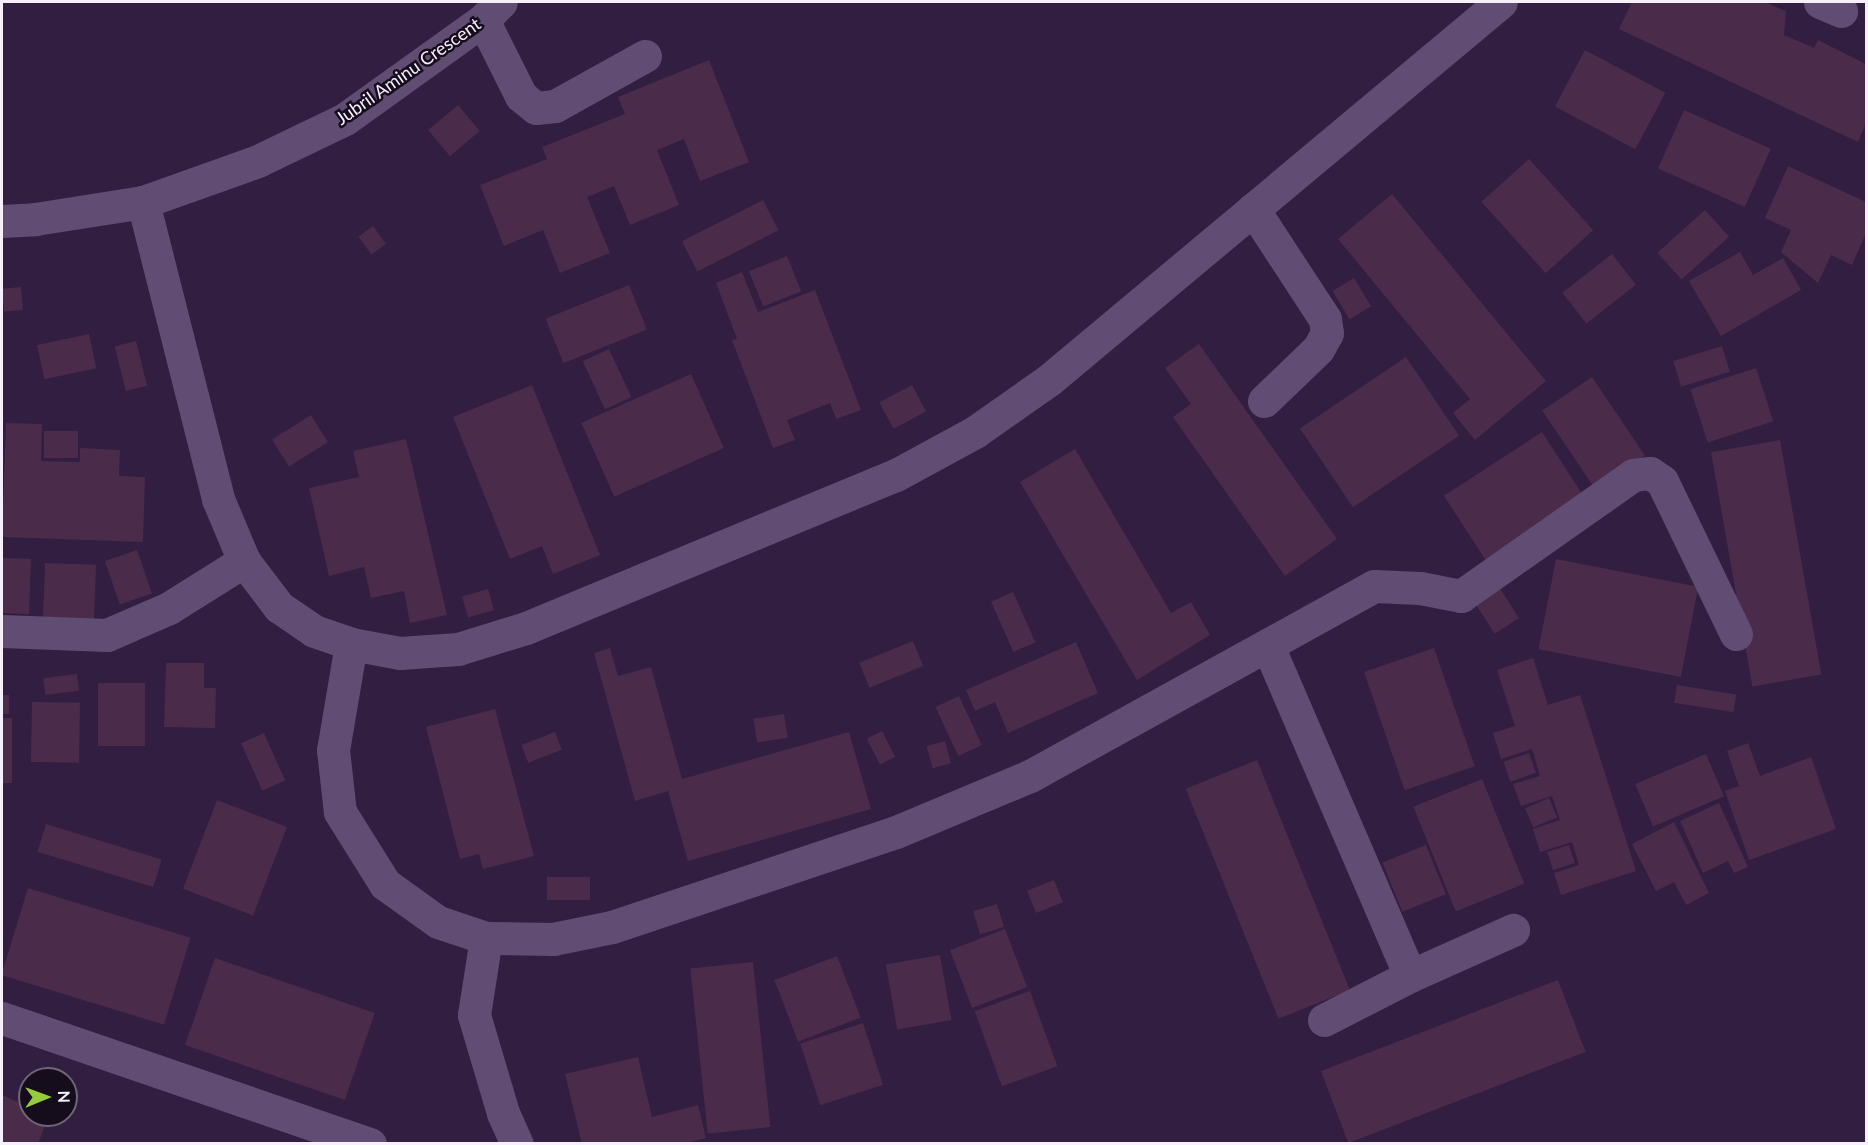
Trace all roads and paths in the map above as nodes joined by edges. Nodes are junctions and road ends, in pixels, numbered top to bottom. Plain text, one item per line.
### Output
1 (1501, 2) edge
2 (492, 11) edge
3 (645, 56) dead end
4 (143, 202) junction
5 (1253, 209) junction
6 (2, 220) edge
7 (1264, 401) dead end
8 (244, 561) junction
9 (2, 631) edge
10 (1736, 634) dead end
11 (351, 644) junction
12 (1268, 646) junction
13 (1513, 930) dead end
14 (486, 938) junction
15 (1410, 976) junction
16 (2, 1018) edge
17 (1324, 1020) dead end
18 (370, 1143) edge
19 (517, 1143) edge

1 - 5 street
2 - 3 street
2 - 4 street, Jubril Aminu Crescent
4 - 6 street, Jubril Aminu Crescent
4 - 8 street
5 - 7 street
5 - 11 street
8 - 9 street
8 - 11 street
10 - 12 street
11 - 14 street
12 - 14 street
12 - 15 street
13 - 15 street
14 - 19 street
15 - 17 street
16 - 18 street

